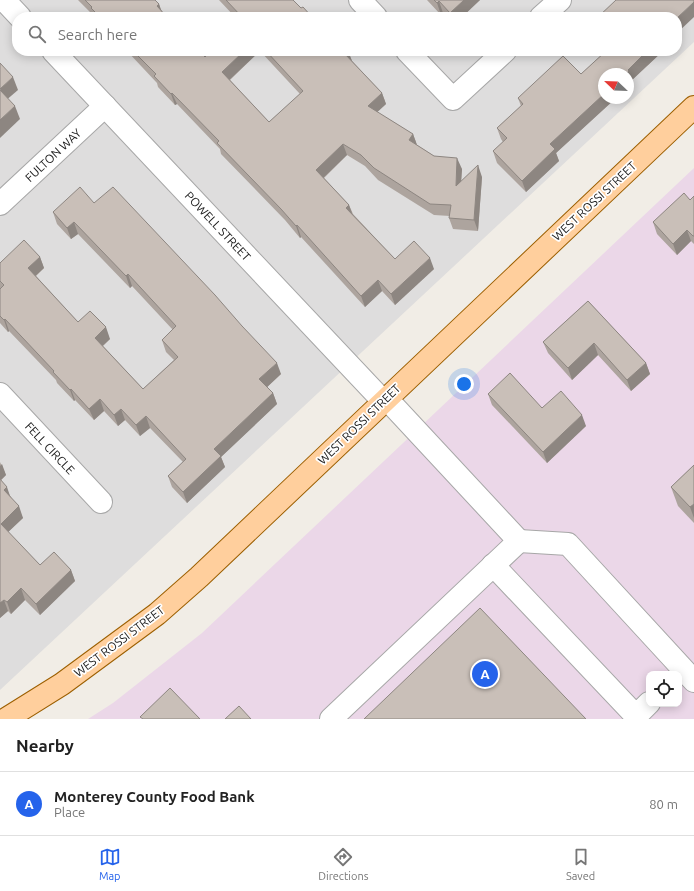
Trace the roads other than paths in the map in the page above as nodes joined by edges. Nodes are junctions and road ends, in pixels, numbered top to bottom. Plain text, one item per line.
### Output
1 (4, 0) edge
2 (360, 0) edge
3 (560, 0) edge
4 (15, 12) edge
5 (371, 12) edge
6 (547, 12) edge
7 (58, 56) edge
8 (413, 56) edge
9 (500, 56) edge
10 (105, 106) junction
11 (694, 107) edge
12 (0, 204) edge
13 (0, 394) edge
14 (384, 400) junction
15 (101, 502) dead end
16 (519, 541) junction
17 (493, 565) junction
18 (686, 675) edge
19 (646, 707) edge
20 (6, 719) edge
21 (331, 719) edge

1 - 4 street
2 - 5 street
3 - 6 street
7 - 10 street, POWELL STREET
8 - 9 street
10 - 12 street, FULTON WAY
10 - 14 street, POWELL STREET
11 - 14 main road, WEST ROSSI STREET
13 - 15 street, FELL CIRCLE
14 - 16 street, POWELL STREET
14 - 20 main road, WEST ROSSI STREET
16 - 17 street
16 - 18 street
17 - 19 street
17 - 21 street

